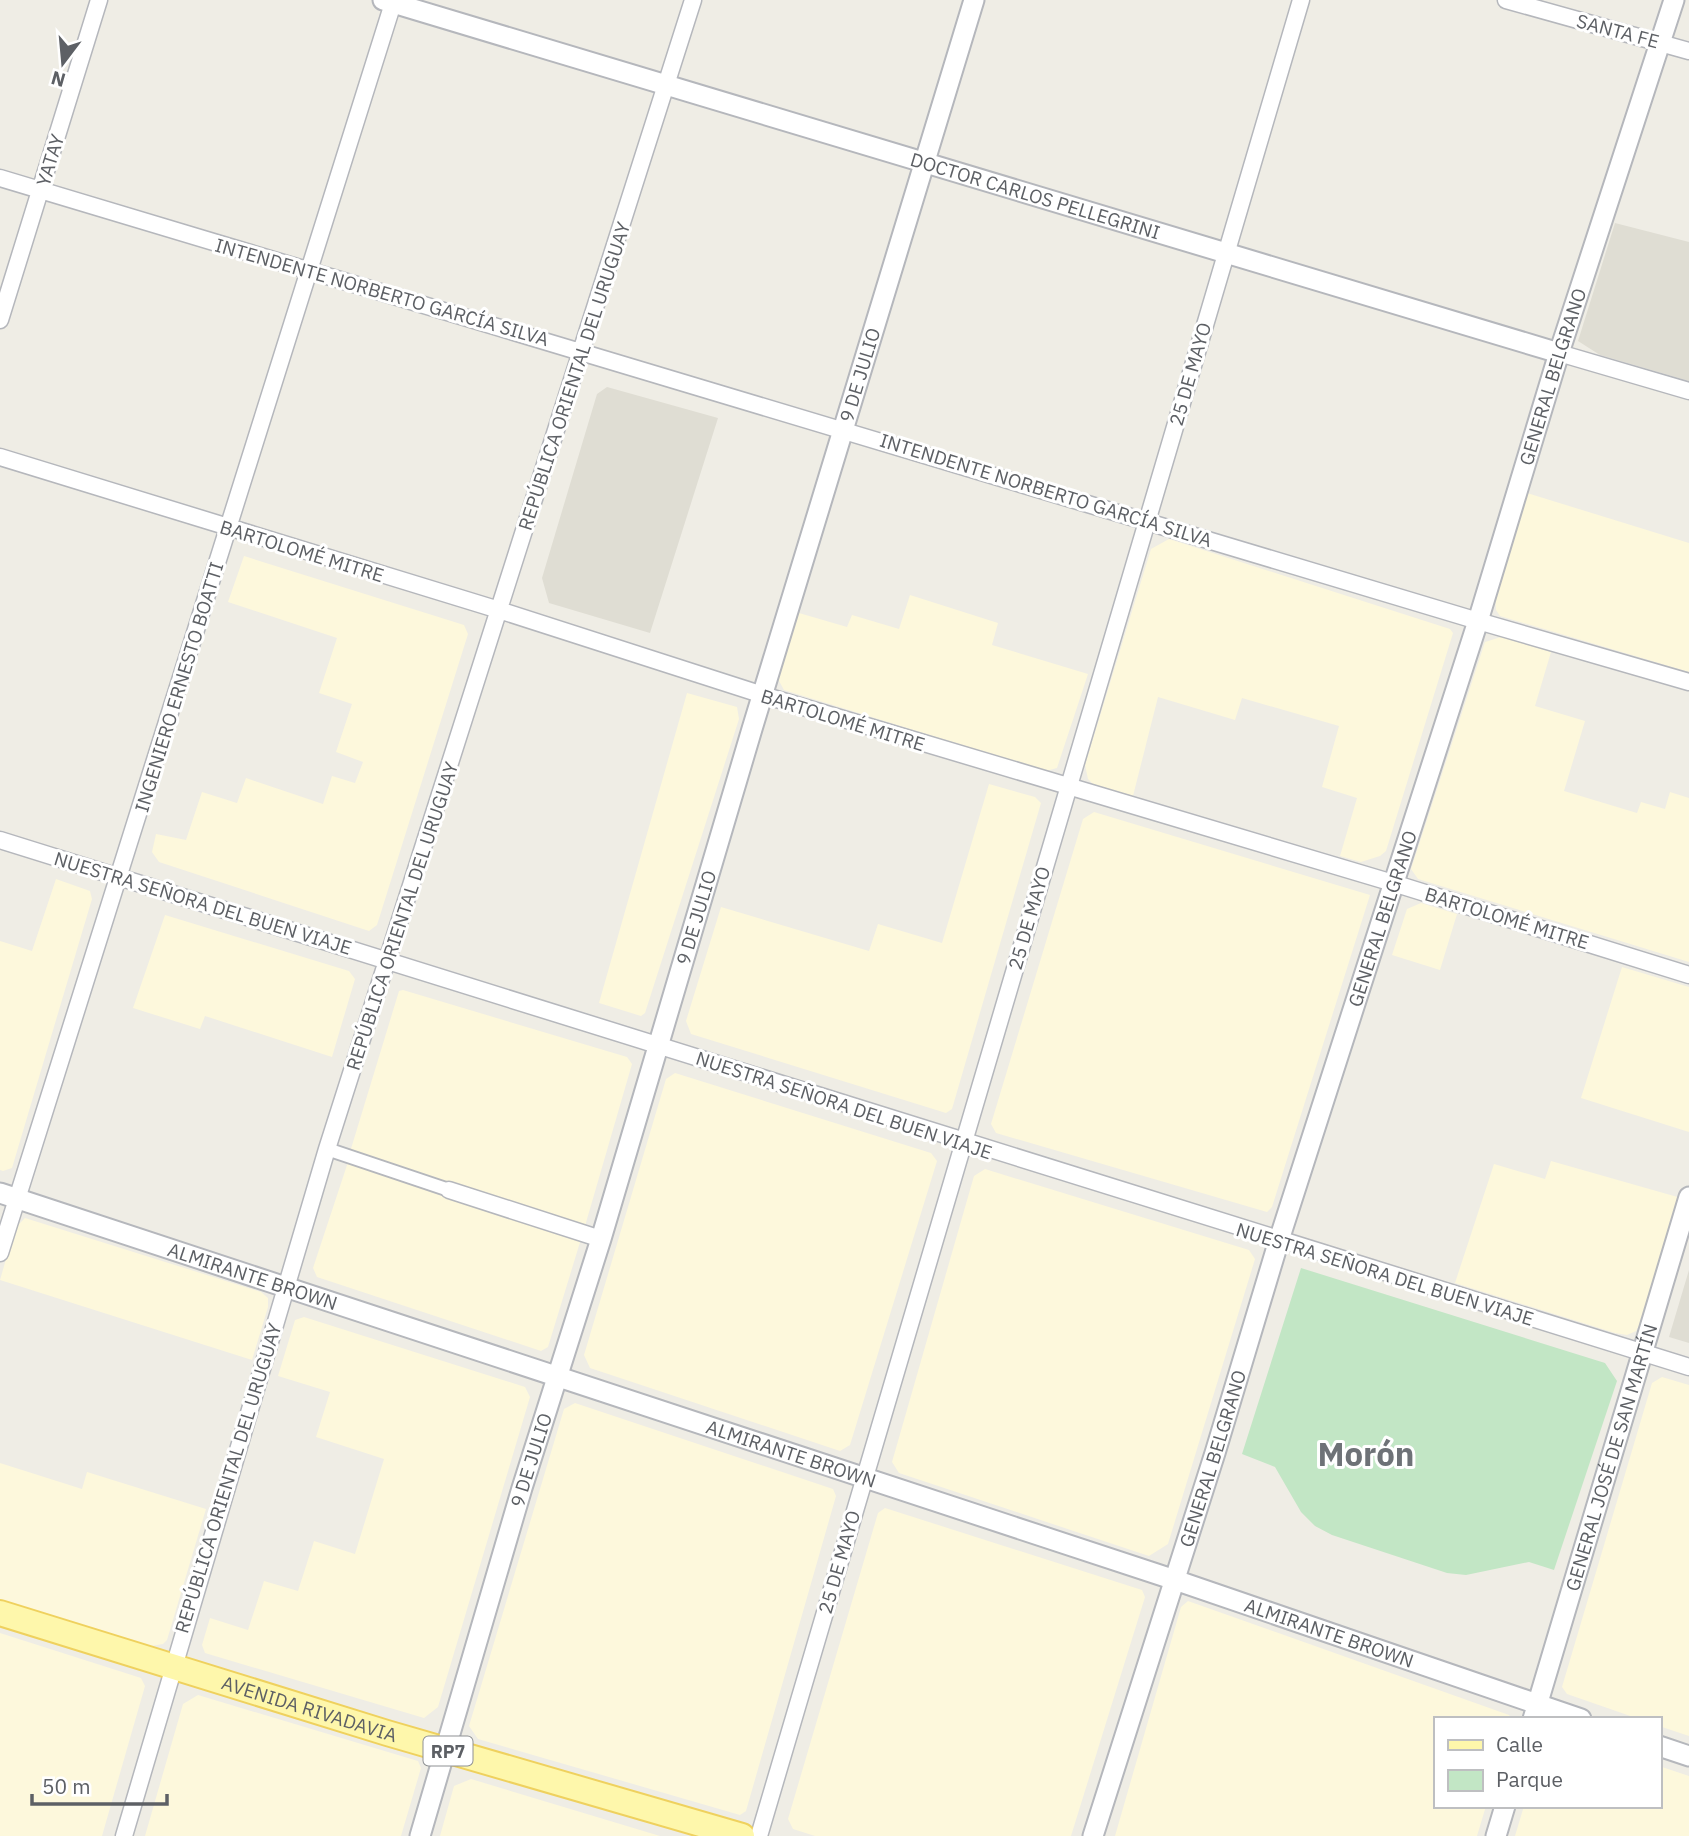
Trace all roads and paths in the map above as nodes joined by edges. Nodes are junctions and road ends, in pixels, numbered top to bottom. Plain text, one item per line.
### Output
1 (99, 0) edge
2 (693, 0) edge
3 (974, 0) edge
4 (1301, 0) edge
5 (1506, 0) edge
6 (1674, 0) edge
7 (390, 1) edge
8 (1661, 43) junction
9 (1689, 51) edge
10 (666, 86) junction
11 (925, 165) junction
12 (0, 178) edge
13 (40, 191) junction
14 (1225, 255) junction
15 (309, 271) junction
16 (0, 320) edge
17 (582, 351) junction
18 (1559, 353) junction
19 (1689, 391) edge
20 (843, 429) junction
21 (0, 457) edge
22 (1146, 521) junction
23 (229, 529) junction
24 (499, 610) junction
25 (1478, 621) junction
26 (1689, 682) edge
27 (763, 695) junction
28 (1067, 786) junction
29 (0, 840) edge
30 (119, 877) junction
31 (1393, 883) junction
32 (387, 961) junction
33 (1689, 975) edge
34 (659, 1046) junction
35 (964, 1143) junction
36 (327, 1149) junction
37 (449, 1190) joint
38 (8, 1196) edge
39 (1689, 1197) edge
40 (601, 1239) junction
41 (1279, 1240) junction
42 (0, 1252) edge
43 (285, 1288) junction
44 (1640, 1352) junction
45 (1689, 1367) edge
46 (557, 1376) junction
47 (864, 1478) junction
48 (1175, 1580) junction
49 (0, 1613) edge
50 (173, 1666) junction
51 (1535, 1711) edge
52 (1570, 1717) edge
53 (1661, 1747) edge
54 (444, 1750) junction
55 (1689, 1756) edge
56 (1504, 1808) edge
57 (124, 1836) edge
58 (421, 1836) edge
59 (742, 1836) edge
60 (760, 1836) edge
61 (1093, 1836) edge
62 (1496, 1836) edge

1 - 13 street, YATAY
2 - 10 street, REPÚBLICA ORIENTAL DEL URUGUAY
3 - 11 street, 9 DE JULIO
4 - 14 street, 25 DE MAYO
5 - 8 street, SANTA FE
6 - 8 street, GENERAL BELGRANO
7 - 10 street, DOCTOR CARLOS PELLEGRINI
7 - 15 street, INGENIERO ERNESTO BOATTI
8 - 9 street, SANTA FE
8 - 18 street, GENERAL BELGRANO
10 - 11 street, DOCTOR CARLOS PELLEGRINI
10 - 17 street, REPÚBLICA ORIENTAL DEL URUGUAY
11 - 14 street, DOCTOR CARLOS PELLEGRINI
11 - 20 street, 9 DE JULIO
12 - 13 street, INTENDENTE NORBERTO GARCÍA SILVA
13 - 15 street, INTENDENTE NORBERTO GARCÍA SILVA
13 - 16 street, YATAY
14 - 18 street, DOCTOR CARLOS PELLEGRINI
14 - 22 street, 25 DE MAYO
15 - 17 street, INTENDENTE NORBERTO GARCÍA SILVA
15 - 23 street, INGENIERO ERNESTO BOATTI
17 - 20 street, INTENDENTE NORBERTO GARCÍA SILVA
17 - 24 street, REPÚBLICA ORIENTAL DEL URUGUAY
18 - 19 street, DOCTOR CARLOS PELLEGRINI
18 - 25 street, GENERAL BELGRANO
20 - 22 street, INTENDENTE NORBERTO GARCÍA SILVA
20 - 27 street, 9 DE JULIO
21 - 23 street, BARTOLOMÉ MITRE
22 - 25 street, INTENDENTE NORBERTO GARCÍA SILVA
22 - 28 street, 25 DE MAYO
23 - 24 street, BARTOLOMÉ MITRE
23 - 30 street, INGENIERO ERNESTO BOATTI
24 - 27 street, BARTOLOMÉ MITRE
24 - 32 street, REPÚBLICA ORIENTAL DEL URUGUAY
25 - 26 street, INTENDENTE NORBERTO GARCÍA SILVA
25 - 31 street, GENERAL BELGRANO
27 - 28 street, BARTOLOMÉ MITRE
27 - 34 street, 9 DE JULIO
28 - 31 street, BARTOLOMÉ MITRE
28 - 35 street, 25 DE MAYO
29 - 30 street, NUESTRA SEÑORA DEL BUEN VIAJE
30 - 32 street, NUESTRA SEÑORA DEL BUEN VIAJE
30 - 38 street, INGENIERO ERNESTO BOATTI
31 - 33 street, BARTOLOMÉ MITRE
31 - 41 street, GENERAL BELGRANO
32 - 34 street, NUESTRA SEÑORA DEL BUEN VIAJE
32 - 36 street, REPÚBLICA ORIENTAL DEL URUGUAY
34 - 35 street, NUESTRA SEÑORA DEL BUEN VIAJE
34 - 40 street, 9 DE JULIO
35 - 41 street, NUESTRA SEÑORA DEL BUEN VIAJE
35 - 47 street, 25 DE MAYO
36 - 37 street
36 - 43 street, REPÚBLICA ORIENTAL DEL URUGUAY
37 - 40 street
38 - 42 street, INGENIERO ERNESTO BOATTI
38 - 43 street, ALMIRANTE BROWN
39 - 44 street, GENERAL JOSÉ DE SAN MARTÍN
40 - 46 street, 9 DE JULIO
41 - 44 street, NUESTRA SEÑORA DEL BUEN VIAJE
41 - 48 street, GENERAL BELGRANO
43 - 46 street, ALMIRANTE BROWN
43 - 50 street, REPÚBLICA ORIENTAL DEL URUGUAY
44 - 45 street, NUESTRA SEÑORA DEL BUEN VIAJE
44 - 51 street, GENERAL JOSÉ DE SAN MARTÍN
46 - 47 street, ALMIRANTE BROWN
46 - 54 street, 9 DE JULIO
47 - 48 street, ALMIRANTE BROWN
47 - 60 street, 25 DE MAYO
48 - 51 street, ALMIRANTE BROWN
48 - 61 street, GENERAL BELGRANO
49 - 50 main road, AVENIDA RIVADAVIA / RP7
50 - 54 main road, AVENIDA RIVADAVIA / RP7
50 - 57 street, REPÚBLICA ORIENTAL DEL URUGUAY
51 - 52 street, ALMIRANTE BROWN
53 - 55 street
54 - 58 street, 9 DE JULIO
54 - 59 main road, AVENIDA RIVADAVIA / RP7
56 - 62 street

